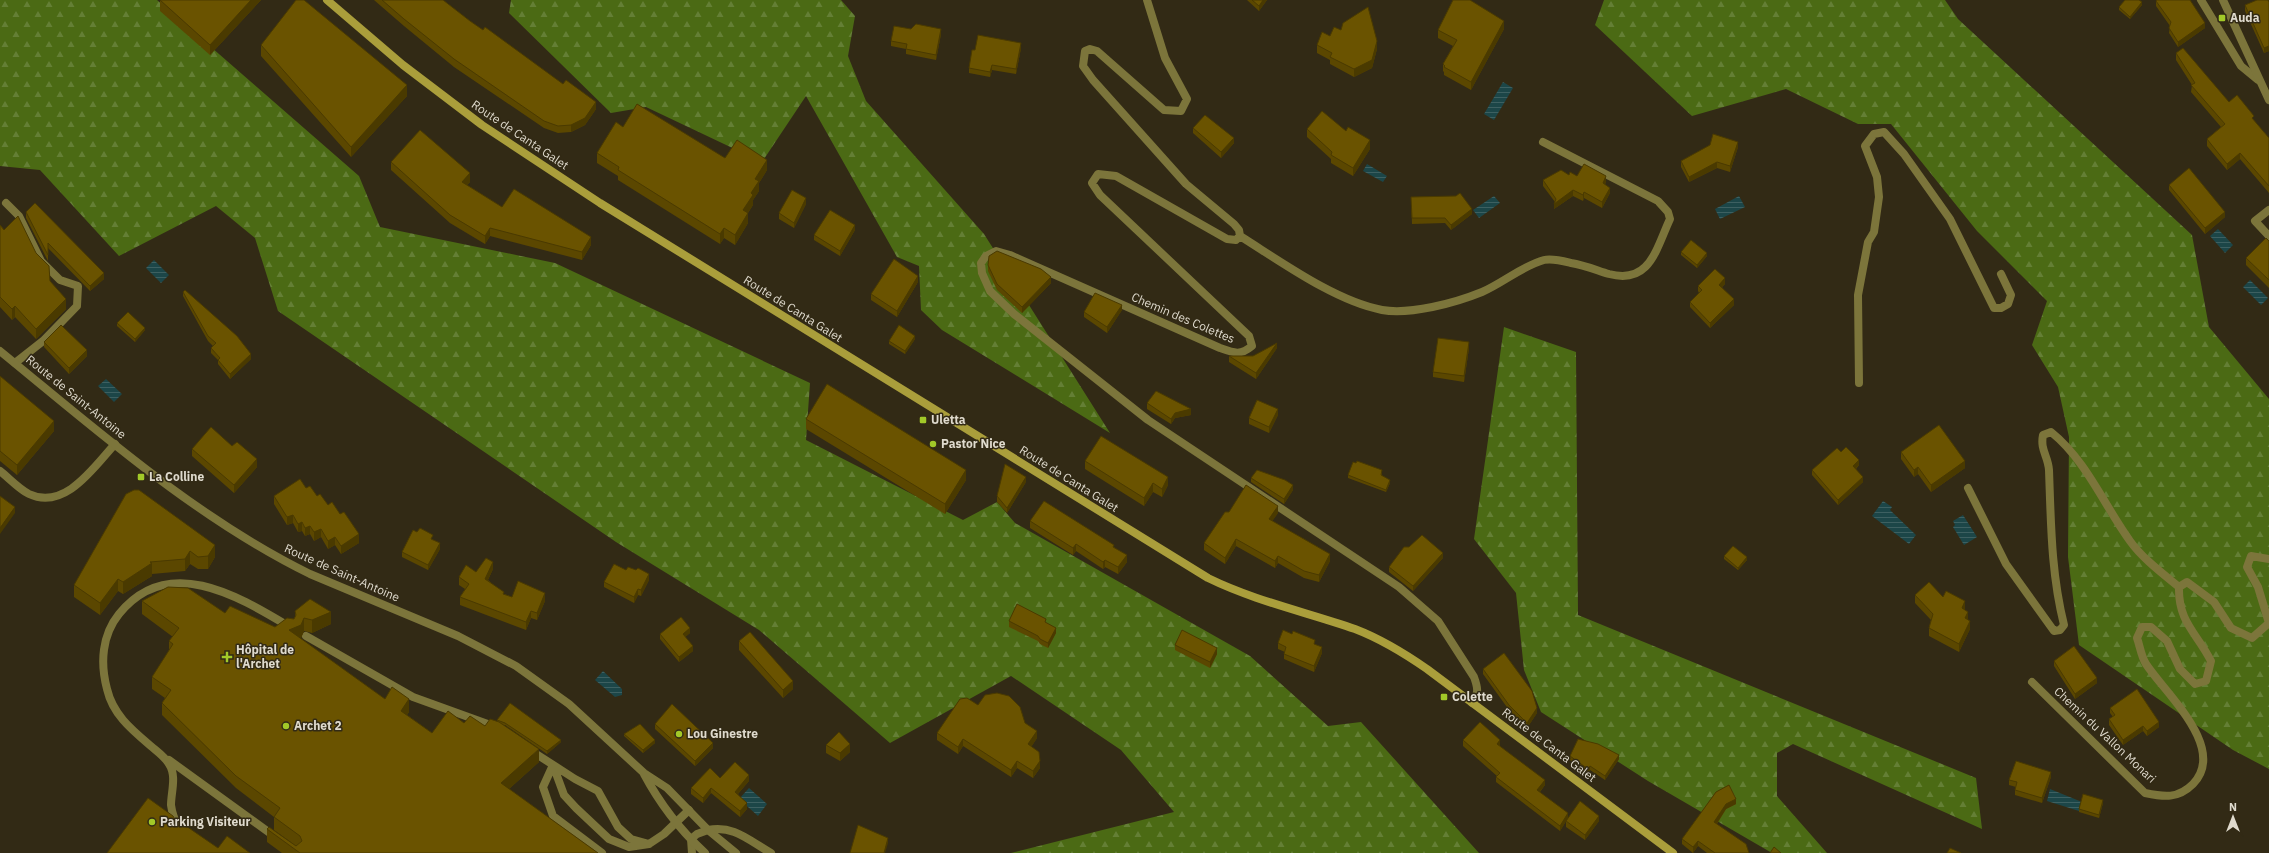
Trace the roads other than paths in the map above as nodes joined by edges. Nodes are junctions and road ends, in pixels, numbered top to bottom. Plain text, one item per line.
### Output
1 (327, 0) edge
2 (1147, 0) edge
3 (2201, 0) edge
4 (2223, 0) edge
5 (2258, 80) junction
6 (2269, 100) edge
7 (1543, 142) dead end
8 (6, 203) dead end
9 (2269, 210) edge
10 (1240, 236) junction
11 (2269, 236) edge
12 (2001, 274) dead end
13 (0, 351) edge
14 (15, 363) junction
15 (1859, 384) dead end
16 (115, 444) junction
17 (0, 471) edge
18 (1968, 488) dead end
19 (2269, 559) edge
20 (2179, 587) junction
21 (291, 627) edge
22 (306, 636) edge
23 (2032, 682) dead end
24 (1472, 703) junction
25 (502, 730) edge
26 (521, 743) edge
27 (163, 756) junction
28 (553, 765) junction
29 (644, 773) junction
30 (688, 810) junction
31 (675, 823) junction
32 (708, 830) junction
33 (182, 835) edge
34 (278, 839) edge
35 (691, 839) junction
36 (650, 844) junction
37 (602, 853) edge
38 (692, 853) edge
39 (705, 853) edge
40 (736, 853) edge
41 (771, 853) edge
42 (1673, 853) edge

1 - 24 main road, Route de Canta Galet
2 - 10 street
3 - 5 street
4 - 5 street
5 - 6 street
7 - 10 street
8 - 14 street
9 - 11 street
10 - 24 street, Chemin des Colettes
12 - 15 street
13 - 14 street, Route de Saint-Antoine
14 - 16 street, Route de Saint-Antoine
16 - 17 street
16 - 29 street, Route de Saint-Antoine
18 - 20 street
19 - 20 street
20 - 23 street, Chemin du Vallon Monari
21 - 27 street
22 - 25 street
24 - 42 main road, Route de Canta Galet
26 - 28 street
27 - 33 street
27 - 34 street
28 - 36 street
28 - 36 street
28 - 37 street
29 - 30 street, Route de Saint-Antoine
29 - 31 street, Route de Saint-Antoine
30 - 31 street
30 - 32 street, Route de Saint-Antoine
31 - 35 street, Route de Saint-Antoine
31 - 36 street
32 - 35 street
32 - 40 street, Route de Saint-Antoine
32 - 41 street
35 - 38 street
35 - 39 street, Route de Saint-Antoine

